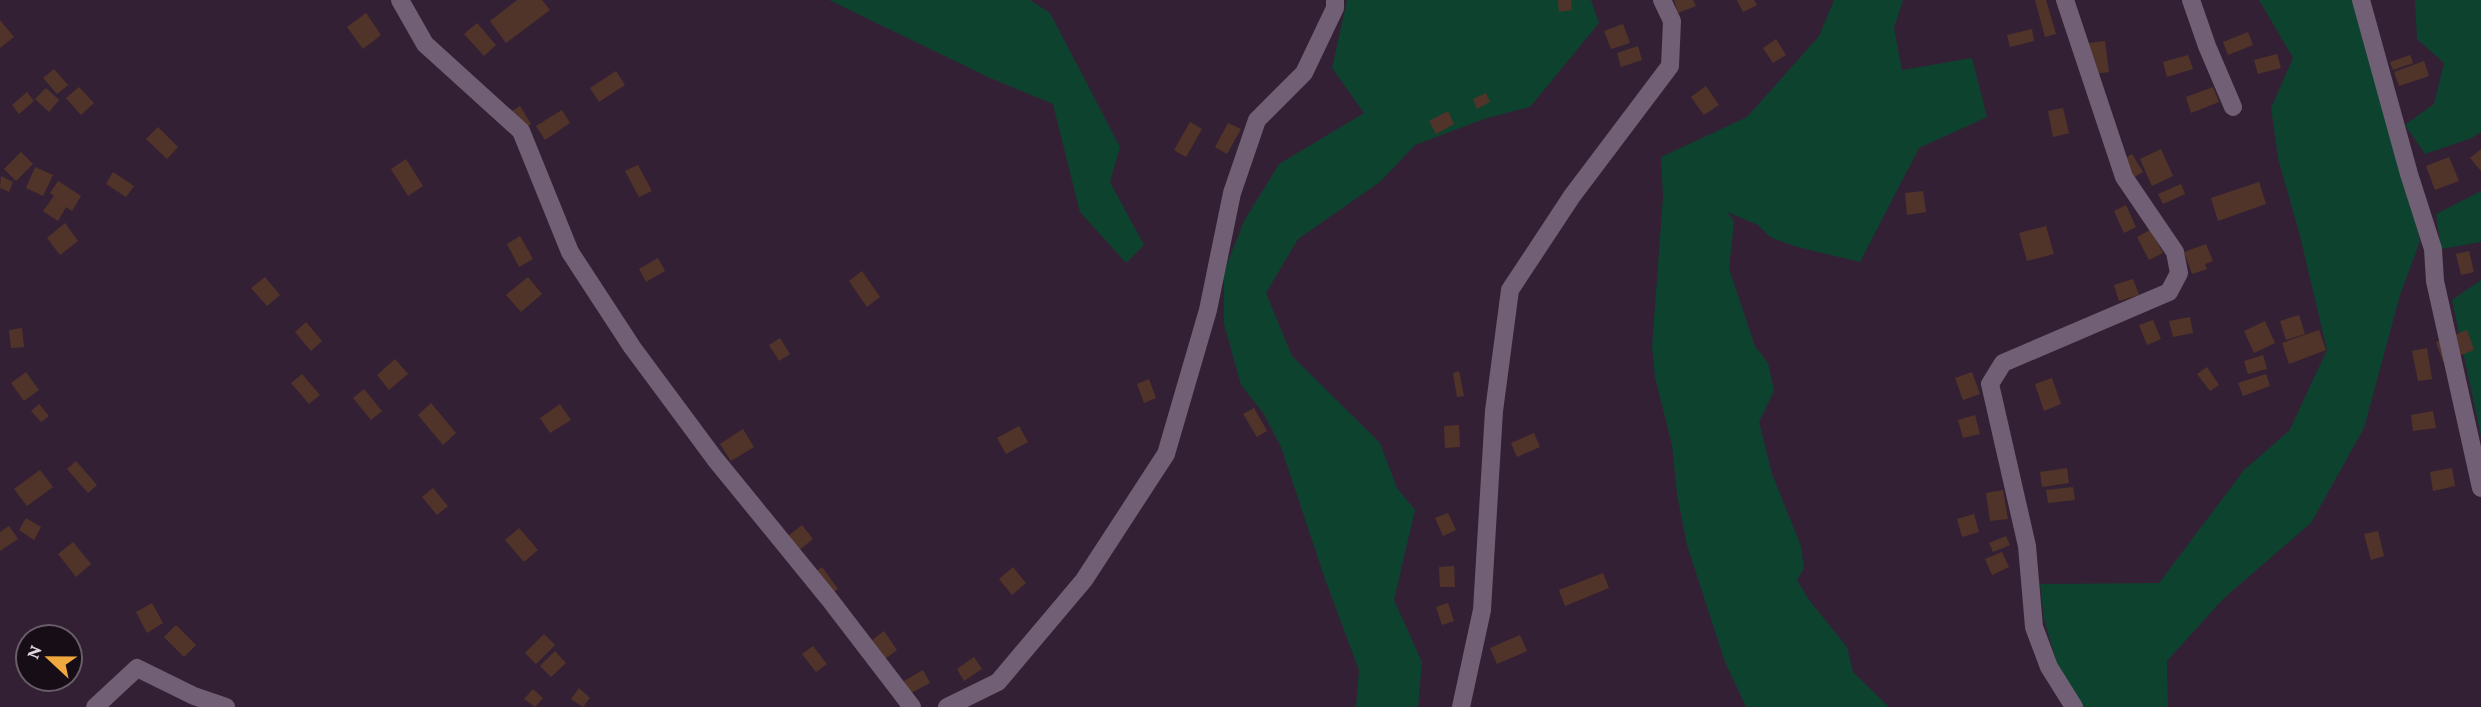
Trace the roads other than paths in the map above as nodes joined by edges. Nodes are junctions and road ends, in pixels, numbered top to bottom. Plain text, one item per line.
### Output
1 (400, 0) edge
2 (1335, 0) edge
3 (1662, 0) edge
4 (2065, 0) edge
5 (2191, 0) edge
6 (2361, 0) edge
7 (2233, 107) dead end
8 (2481, 488) edge
9 (95, 707) edge
10 (226, 707) edge
11 (912, 707) edge
12 (947, 707) edge
13 (1461, 707) edge
14 (2074, 707) edge

1 - 11 street
2 - 12 street
3 - 13 street
4 - 14 street
5 - 7 street
6 - 8 street
9 - 10 street

